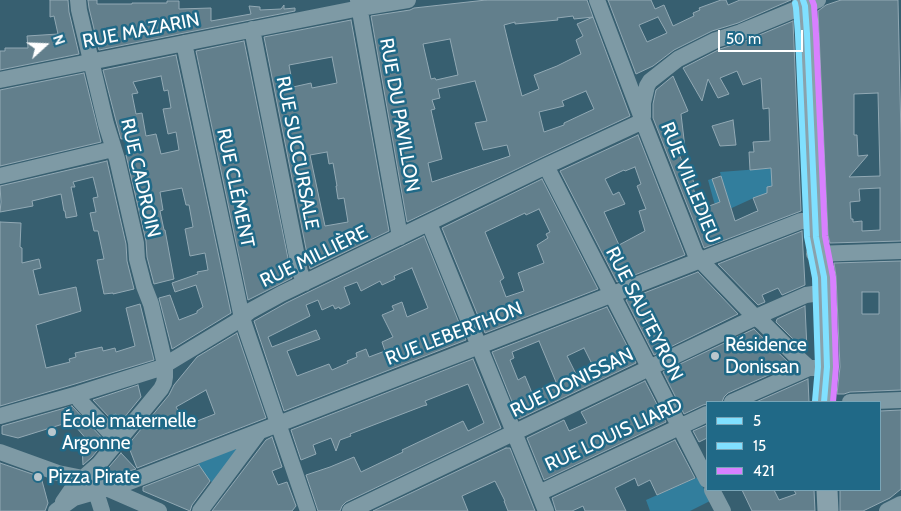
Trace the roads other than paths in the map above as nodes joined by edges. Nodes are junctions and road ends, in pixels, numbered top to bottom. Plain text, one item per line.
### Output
1 (78, 0) edge
2 (408, 0) edge
3 (597, 0) edge
4 (808, 1) edge
5 (359, 4) edge
6 (252, 30) junction
7 (184, 43) junction
8 (92, 62) junction
9 (627, 77) junction
10 (0, 80) edge
11 (647, 86) junction
12 (643, 121) junction
13 (113, 149) junction
14 (546, 166) junction
15 (0, 176) edge
16 (429, 223) junction
17 (400, 237) junction
18 (816, 242) junction
19 (901, 251) edge
20 (700, 260) junction
21 (305, 283) junction
22 (612, 294) junction
23 (813, 294) junction
24 (242, 318) junction
25 (756, 318) junction
26 (479, 346) junction
27 (164, 366) junction
28 (649, 367) junction
29 (812, 368) junction
30 (78, 394) junction
31 (901, 400) edge
32 (734, 401) edge
33 (823, 401) edge
34 (823, 401) edge
35 (876, 401) edge
36 (706, 414) edge
37 (0, 416) edge
38 (278, 424) junction
39 (680, 426) junction
40 (259, 432) junction
41 (514, 433) junction
42 (118, 442) junction
43 (0, 452) edge
44 (83, 478) junction
45 (706, 478) edge
46 (102, 490) junction
47 (713, 491) edge
48 (827, 491) edge
49 (539, 493) junction
50 (901, 504) edge
51 (304, 509) edge
52 (57, 511) edge
53 (102, 511) edge
54 (159, 511) edge
55 (200, 511) edge
56 (350, 511) edge
57 (546, 511) edge
58 (723, 511) edge
59 (828, 511) edge
60 (887, 511) edge

1 - 8 street, RUE CADROIN
2 - 5 street, RUE MAZARIN
3 - 9 street, RUE VILLEDIEU
4 - 11 street
4 - 18 main road
5 - 6 street, RUE MAZARIN
5 - 17 street, RUE DU PAVILLON
6 - 7 street, RUE MAZARIN
6 - 21 street, RUE SUCCURSALE
7 - 8 street, RUE MAZARIN
7 - 24 street, RUE CLÉMENT
8 - 10 street, RUE MAZARIN
8 - 13 street, RUE CADROIN
9 - 11 street
9 - 12 street, RUE VILLEDIEU
11 - 12 street
12 - 14 street, RUE MILLIÈRE
12 - 20 street, RUE VILLEDIEU
13 - 15 street
13 - 27 street, RUE CADROIN
14 - 16 street, RUE MILLIÈRE
14 - 22 street, RUE SAUTEYRON
16 - 17 street, RUE MILLIÈRE
16 - 26 street
17 - 21 street, RUE MILLIÈRE
18 - 19 street, RUE LEBERTHON
18 - 20 street, RUE LEBERTHON
18 - 23 main road
18 - 33 main road
20 - 22 street, RUE LEBERTHON
20 - 25 street, RUE VILLEDIEU
21 - 24 street, RUE MILLIÈRE
22 - 26 street, RUE LEBERTHON
22 - 28 street, RUE SAUTEYRON
23 - 25 street, RUE DONISSAN
23 - 29 main road
24 - 27 street, RUE MILLIÈRE
24 - 38 street, RUE CLÉMENT
25 - 28 street, RUE DONISSAN
25 - 29 street, RUE VILLEDIEU
26 - 38 street, RUE LEBERTHON
26 - 41 street
27 - 30 street, RUE MILLIÈRE
27 - 42 street, RUE CADROIN
28 - 39 street, RUE SAUTEYRON
28 - 41 street, RUE DONISSAN
29 - 32 street
29 - 34 main road
30 - 37 street, RUE MILLIÈRE
30 - 42 street
31 - 35 street
36 - 39 street, RUE LOUIS LIARD
38 - 40 street, RUE LEBERTHON
38 - 51 street, RUE CLÉMENT
39 - 45 street, RUE SAUTEYRON
39 - 49 street, RUE LOUIS LIARD
40 - 46 street, RUE LEBERTHON
40 - 55 street
41 - 49 street
41 - 56 street, RUE DONISSAN
42 - 44 street, RUE CADROIN
43 - 44 street
44 - 46 street
44 - 52 street, RUE CADROIN
46 - 52 street, RUE LEBERTHON
46 - 53 street
46 - 54 street
47 - 58 street
48 - 59 main road
49 - 57 street
50 - 60 street

